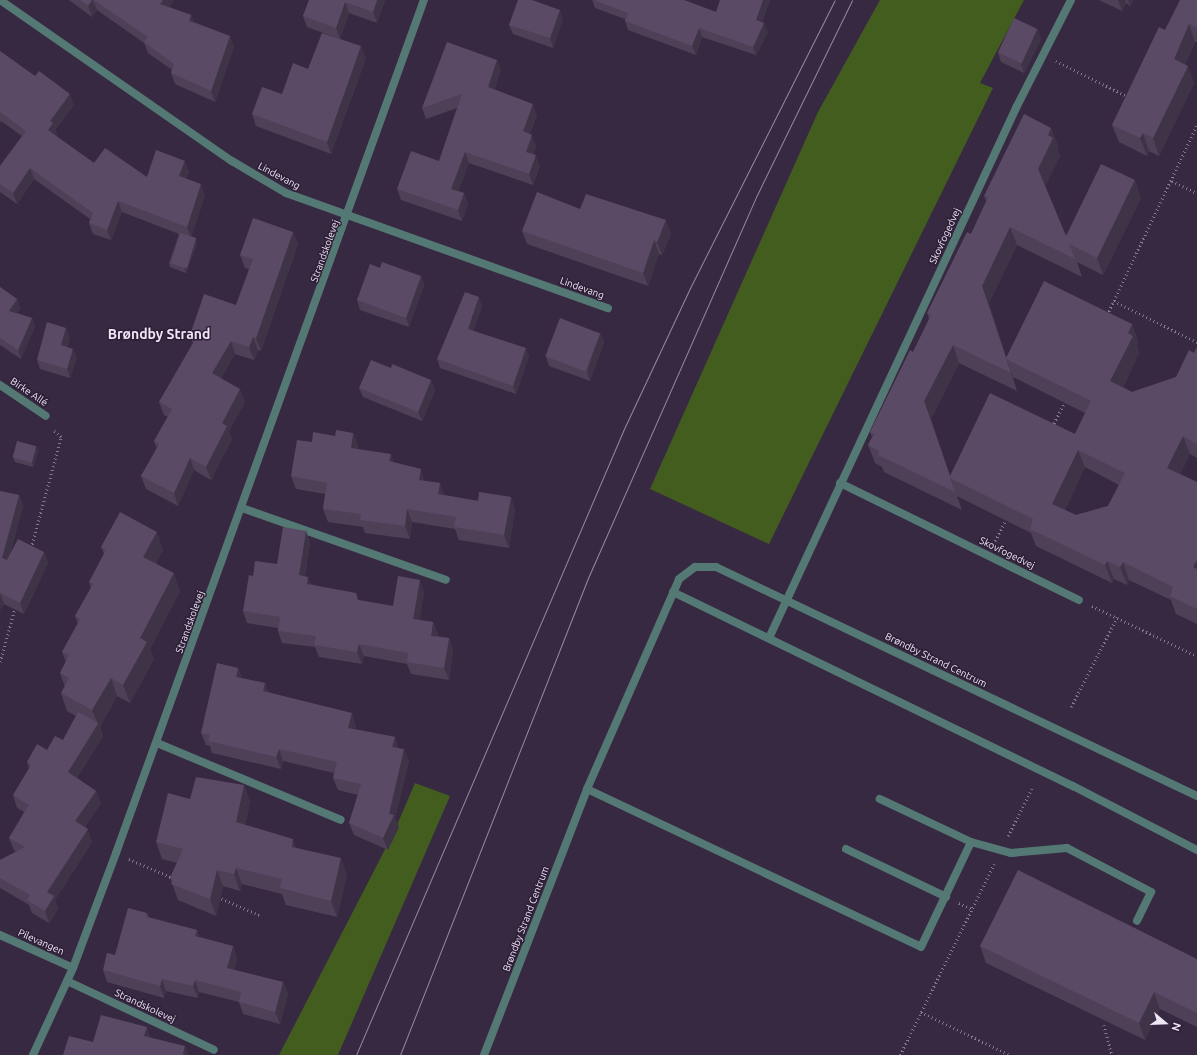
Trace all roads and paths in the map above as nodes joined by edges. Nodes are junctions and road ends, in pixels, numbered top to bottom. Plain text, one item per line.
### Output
1 (0, 0) edge
2 (424, 0) edge
3 (1071, 0) edge
4 (1043, 55) junction
5 (1131, 98) edge
6 (1197, 126) edge
7 (1172, 181) junction
8 (1197, 193) edge
9 (348, 215) junction
10 (1114, 301) junction
11 (608, 308) dead end
12 (1103, 322) edge
13 (1197, 342) edge
14 (0, 385) edge
15 (1065, 400) edge
16 (46, 416) joint
17 (1048, 435) edge
18 (840, 483) junction
19 (242, 508) junction
20 (1010, 512) edge
21 (31, 550) edge
22 (989, 554) junction
23 (446, 580) dead end
24 (673, 592) junction
25 (786, 599) junction
26 (1079, 600) joint
27 (16, 602) edge
28 (1118, 617) junction
29 (769, 638) junction
30 (1197, 656) edge
31 (0, 662) edge
32 (1071, 707) dead end
33 (157, 743) junction
34 (1032, 788) dead end
35 (587, 789) junction
36 (1197, 796) edge
37 (880, 799) dead end
38 (341, 820) dead end
39 (971, 842) junction
40 (846, 849) dead end
41 (1001, 850) junction
42 (1197, 850) edge
43 (116, 854) junction
44 (181, 881) edge
45 (216, 897) edge
46 (946, 897) junction
47 (259, 915) dead end
48 (1137, 921) dead end
49 (0, 935) edge
50 (73, 968) junction
51 (67, 981) junction
52 (921, 1012) junction
53 (1104, 1025) edge
54 (214, 1050) dead end
55 (33, 1055) edge
56 (484, 1055) edge
57 (900, 1055) edge
58 (1010, 1055) edge
59 (1112, 1055) edge

1 - 9 street, Lindevang
2 - 9 street, Strandskolevej
3 - 4 street, Skovfogedvej
4 - 5 path
4 - 18 street, Skovfogedvej
6 - 7 path
7 - 8 path
7 - 10 path
9 - 11 street, Lindevang
9 - 19 street, Strandskolevej
10 - 12 path
10 - 13 path
14 - 16 street, Birke Allé
15 - 17 path
16 - 21 path
18 - 22 street, Skovfogedvej
18 - 25 street, Skovfogedvej
19 - 23 street
19 - 33 street, Strandskolevej
20 - 22 path
22 - 26 street, Skovfogedvej
24 - 25 street, Brøndby Strand Centrum
24 - 29 street
24 - 35 street, Brøndby Strand Centrum
25 - 29 street, Skovfogedvej
25 - 36 street, Brøndby Strand Centrum
26 - 28 path
27 - 31 path
28 - 30 path
28 - 32 path
29 - 42 street
33 - 38 street
33 - 43 street, Strandskolevej
34 - 41 path
35 - 46 street
35 - 56 street, Brøndby Strand Centrum
37 - 39 street
39 - 41 street
39 - 46 street
40 - 46 street
41 - 48 street
41 - 52 path
43 - 44 path
43 - 50 street, Strandskolevej
45 - 47 path
49 - 50 street, Pilevangen
50 - 51 street, Strandskolevej
51 - 54 street, Strandskolevej
51 - 55 street, Strandskolevej
52 - 57 path
52 - 58 path
53 - 59 path

